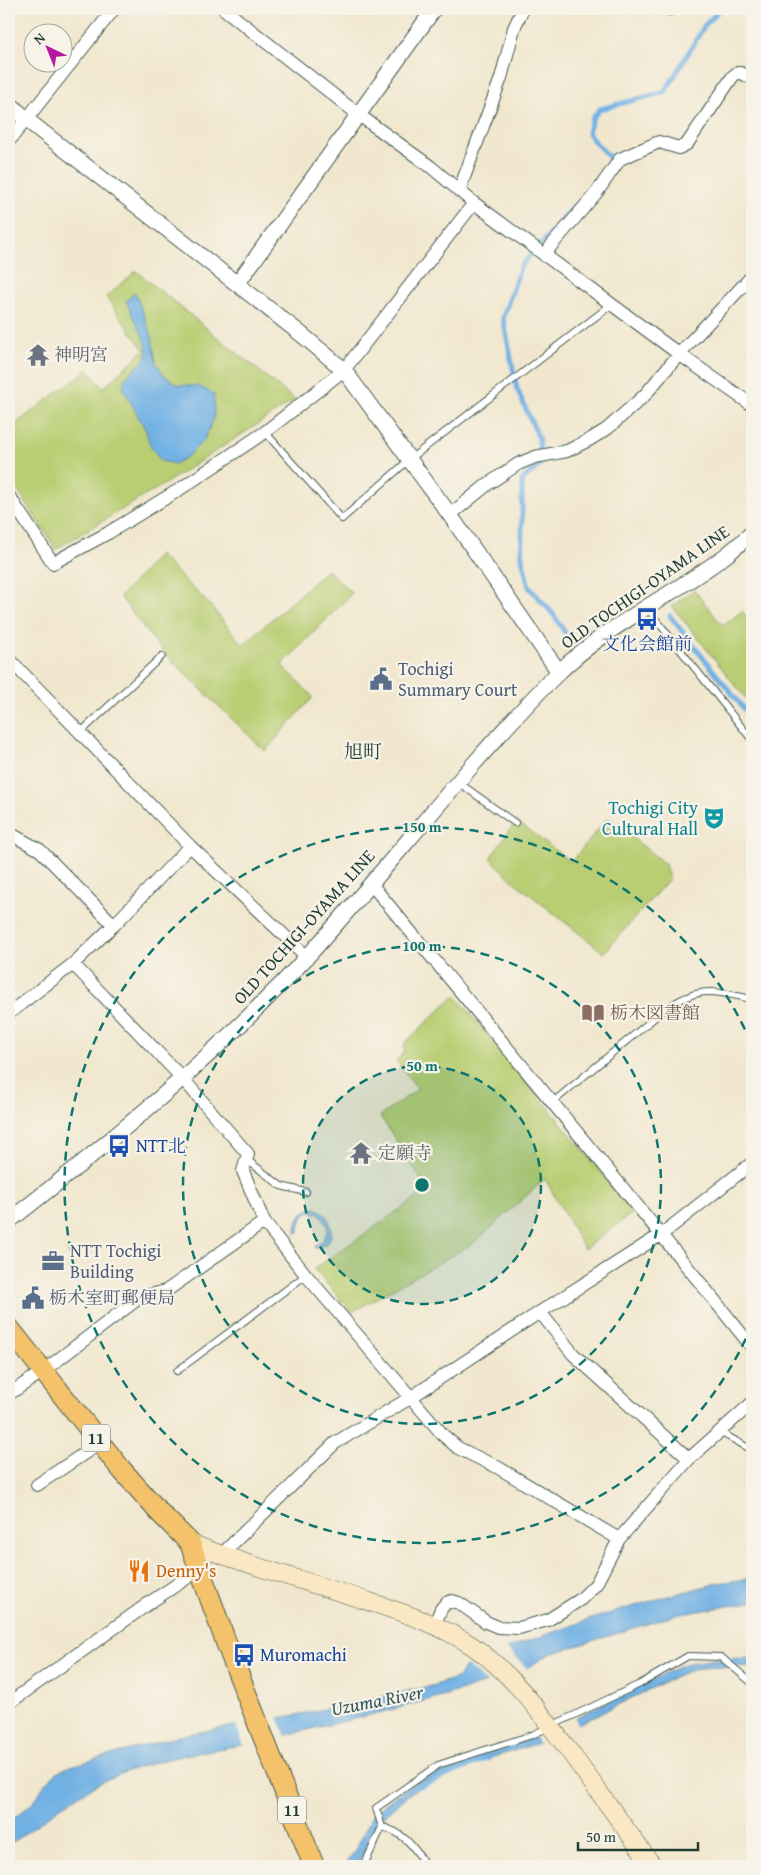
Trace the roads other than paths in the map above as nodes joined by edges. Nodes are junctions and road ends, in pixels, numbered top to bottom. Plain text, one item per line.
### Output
1 (114, 9) edge
2 (224, 9) edge
3 (434, 9) edge
4 (523, 9) edge
5 (751, 76) edge
6 (9, 103) edge
7 (359, 115) junction
8 (27, 120) junction
9 (9, 141) edge
10 (458, 191) junction
11 (474, 203) junction
12 (544, 255) junction
13 (752, 276) edge
14 (237, 284) junction
15 (611, 305) junction
16 (679, 354) junction
17 (344, 370) junction
18 (752, 405) edge
19 (265, 432) junction
20 (410, 460) junction
21 (9, 496) edge
22 (450, 515) junction
23 (752, 533) edge
24 (646, 607) junction
25 (162, 656) dead end
26 (9, 659) edge
27 (559, 672) junction
28 (81, 732) junction
29 (752, 740) edge
30 (458, 782) junction
31 (515, 823) dead end
32 (9, 833) edge
33 (190, 846) junction
34 (370, 884) junction
35 (114, 926) junction
36 (307, 957) junction
37 (74, 964) junction
38 (752, 999) edge
39 (9, 1013) edge
40 (183, 1079) junction
41 (553, 1102) junction
42 (246, 1159) junction
43 (752, 1163) edge
44 (306, 1192) dead end
45 (9, 1221) edge
46 (264, 1222) junction
47 (662, 1234) junction
48 (306, 1275) junction
49 (540, 1312) junction
50 (9, 1328) edge
51 (752, 1347) edge
52 (177, 1371) dead end
53 (42, 1372) junction
54 (9, 1394) edge
55 (410, 1398) junction
56 (752, 1404) edge
57 (720, 1432) junction
58 (100, 1443) junction
59 (752, 1450) edge
60 (689, 1459) junction
61 (37, 1485) dead end
62 (619, 1539) junction
63 (190, 1543) junction
64 (220, 1555) junction
65 (199, 1570) junction
66 (434, 1626) junction
67 (752, 1683) edge
68 (9, 1703) edge
69 (553, 1730) junction
70 (382, 1827) junction
71 (314, 1866) edge
72 (361, 1866) edge
73 (426, 1866) edge
74 (653, 1866) edge

1 - 8 street
2 - 7 street
3 - 7 street
4 - 10 street
5 - 12 street
6 - 8 street
7 - 10 street
7 - 14 street
8 - 9 street
8 - 14 street
10 - 11 street
11 - 12 street
11 - 17 street
12 - 15 street
13 - 16 street
14 - 17 street
15 - 16 street
15 - 20 lane
16 - 18 street
16 - 22 street
17 - 19 street
17 - 20 street
19 - 20 lane
19 - 21 street
20 - 22 street
22 - 27 street
23 - 24 street, OLD TOCHIGI-OYAMA LINE
24 - 27 street, OLD TOCHIGI-OYAMA LINE
24 - 29 lane
25 - 28 lane
26 - 28 street
27 - 30 street, OLD TOCHIGI-OYAMA LINE
28 - 33 street
30 - 31 lane
30 - 34 street, OLD TOCHIGI-OYAMA LINE
32 - 35 street
33 - 35 street
33 - 36 street
34 - 36 street, OLD TOCHIGI-OYAMA LINE
34 - 41 street
35 - 37 street
36 - 40 street, OLD TOCHIGI-OYAMA LINE
37 - 39 street
37 - 40 street
38 - 41 lane
40 - 42 street
40 - 45 street, OLD TOCHIGI-OYAMA LINE
41 - 47 street
42 - 44 lane
42 - 46 street
43 - 47 street
46 - 48 street
46 - 53 street
47 - 49 street
47 - 51 street
48 - 52 lane
48 - 55 street
49 - 55 street
49 - 60 street
50 - 53 main road, 11
53 - 54 street
53 - 58 main road, 11
55 - 62 street
55 - 64 street
56 - 57 street
57 - 59 lane
57 - 60 street
58 - 61 street
58 - 63 main road, 11
60 - 62 street
62 - 66 street
63 - 64 main road
63 - 65 main road, 11
64 - 66 main road
65 - 68 street
65 - 71 main road, 11
66 - 69 main road
67 - 69 lane
69 - 70 lane
69 - 74 main road
70 - 72 lane
70 - 73 lane

